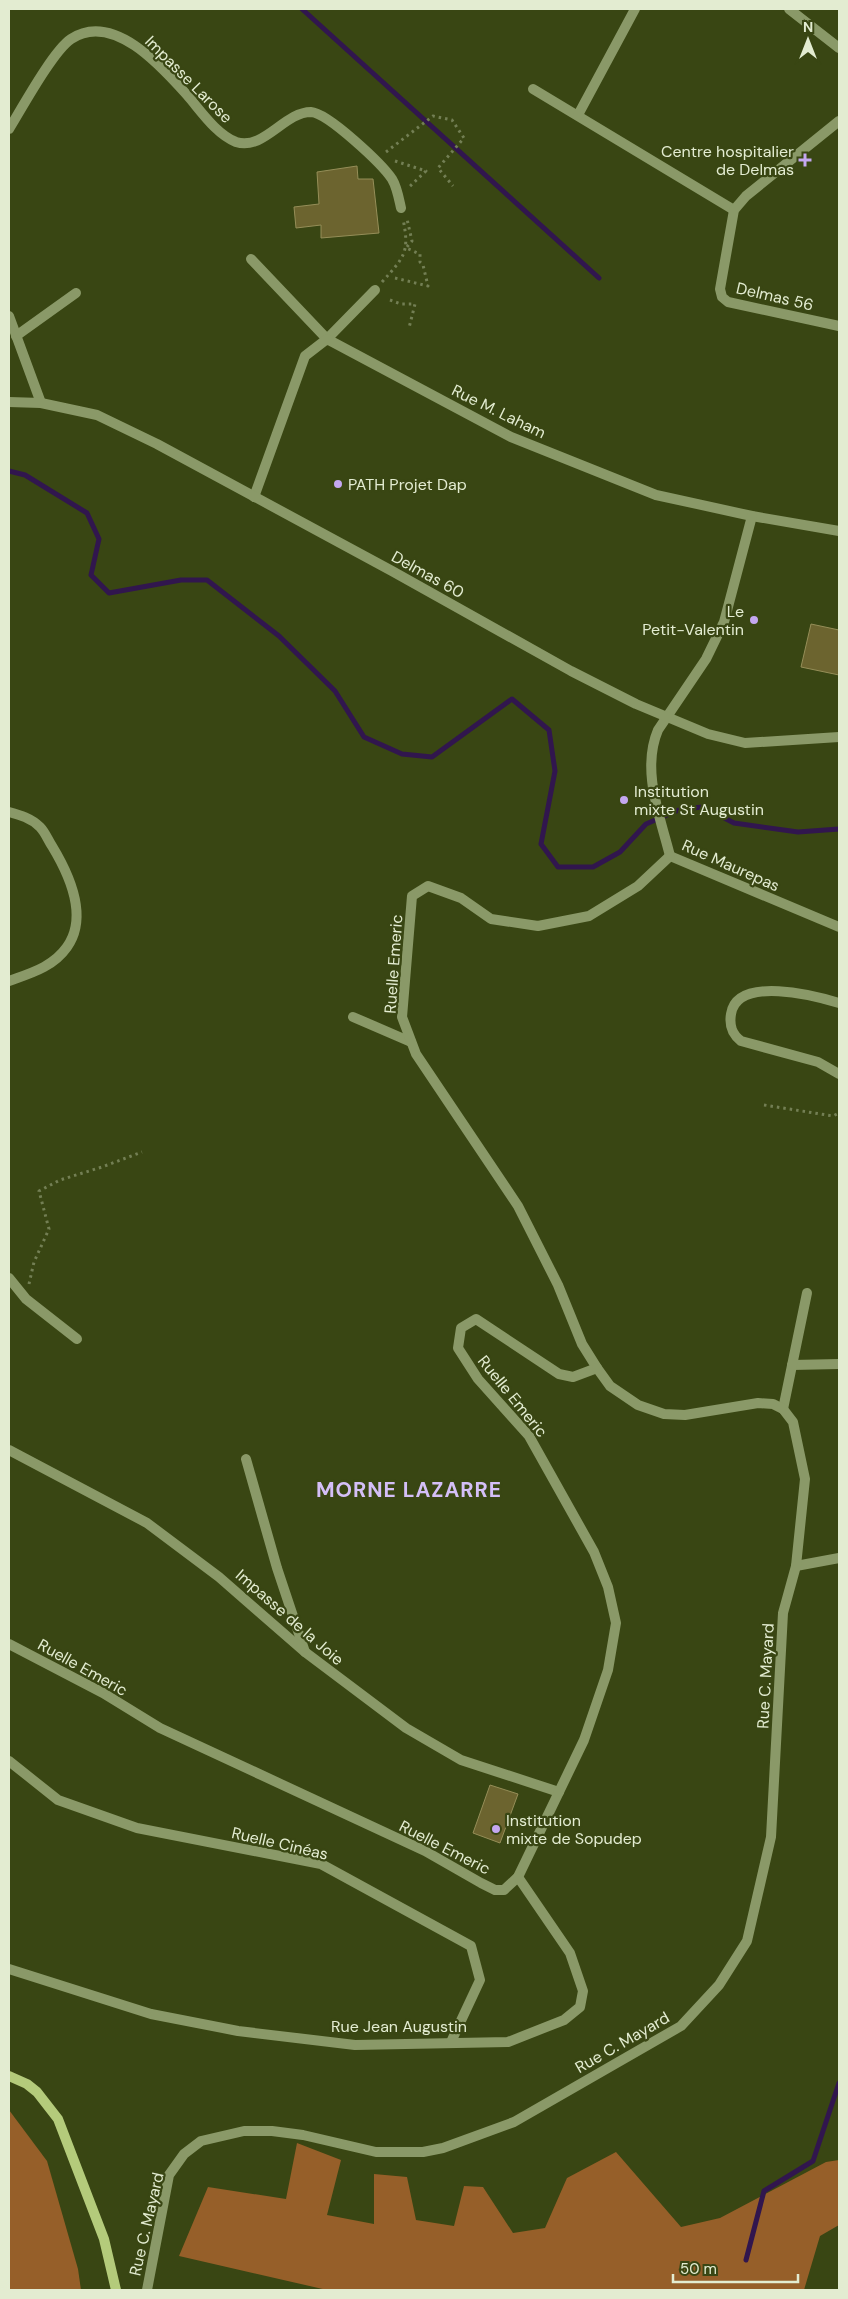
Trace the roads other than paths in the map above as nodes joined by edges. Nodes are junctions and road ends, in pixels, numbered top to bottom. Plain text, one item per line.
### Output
1 (635, 9) edge
2 (789, 9) edge
3 (839, 48) edge
4 (533, 89) dead end
5 (578, 115) junction
6 (839, 121) edge
7 (9, 129) edge
8 (734, 210) junction
9 (404, 211) road end
10 (252, 259) dead end
11 (375, 290) road end
12 (76, 293) dead end
13 (9, 316) edge
14 (839, 326) edge
15 (16, 336) junction
16 (327, 339) junction
17 (9, 402) edge
18 (41, 402) junction
19 (254, 497) junction
20 (752, 516) junction
21 (839, 531) edge
22 (667, 717) junction
23 (839, 737) edge
24 (9, 812) edge
25 (670, 856) junction
26 (839, 927) edge
27 (9, 981) edge
28 (839, 1003) edge
29 (353, 1017) dead end
30 (411, 1042) junction
31 (839, 1074) edge
32 (9, 1278) edge
33 (807, 1293) dead end
34 (77, 1339) dead end
35 (839, 1364) edge
36 (792, 1365) junction
37 (597, 1368) junction
38 (783, 1408) junction
39 (9, 1450) edge
40 (246, 1459) dead end
41 (839, 1558) edge
42 (796, 1566) junction
43 (9, 1644) edge
44 (305, 1652) junction
45 (9, 1761) edge
46 (558, 1792) junction
47 (518, 1877) junction
48 (9, 1969) edge
49 (451, 2042) junction
50 (9, 2076) edge
51 (116, 2290) edge
52 (147, 2290) edge

1 - 5 street
2 - 3 street
4 - 5 street
5 - 8 street
6 - 8 street
7 - 9 street, Impasse Larose
8 - 14 street, Delmas 56
10 - 16 street
11 - 16 street
12 - 15 street
13 - 15 street
15 - 18 street
16 - 19 street
16 - 20 street, Rue M. Laham
17 - 18 street, Delmas 60
18 - 19 street, Delmas 60
19 - 22 street, Delmas 60
20 - 21 street, Rue M. Laham
20 - 22 street, Rue Maurepas
22 - 23 street, Delmas 60
22 - 25 street, Rue Maurepas
24 - 27 street
25 - 26 street, Rue Maurepas
25 - 30 street, Ruelle Emeric
28 - 31 street
29 - 30 street
30 - 37 street, Ruelle Emeric
32 - 34 street
33 - 36 street
35 - 36 street
36 - 38 street
37 - 38 street
37 - 46 street, Ruelle Emeric
38 - 42 street, Rue C. Mayard
39 - 44 street, Impasse de la Joie
40 - 44 street
41 - 42 street
42 - 52 street, Rue C. Mayard
43 - 47 street, Ruelle Emeric
44 - 46 street, Impasse de la Joie
45 - 49 street, Ruelle Cinéas
46 - 47 street, Ruelle Emeric
47 - 49 street, Rue Jean Augustin
48 - 49 street, Rue Jean Augustin
50 - 51 main road

